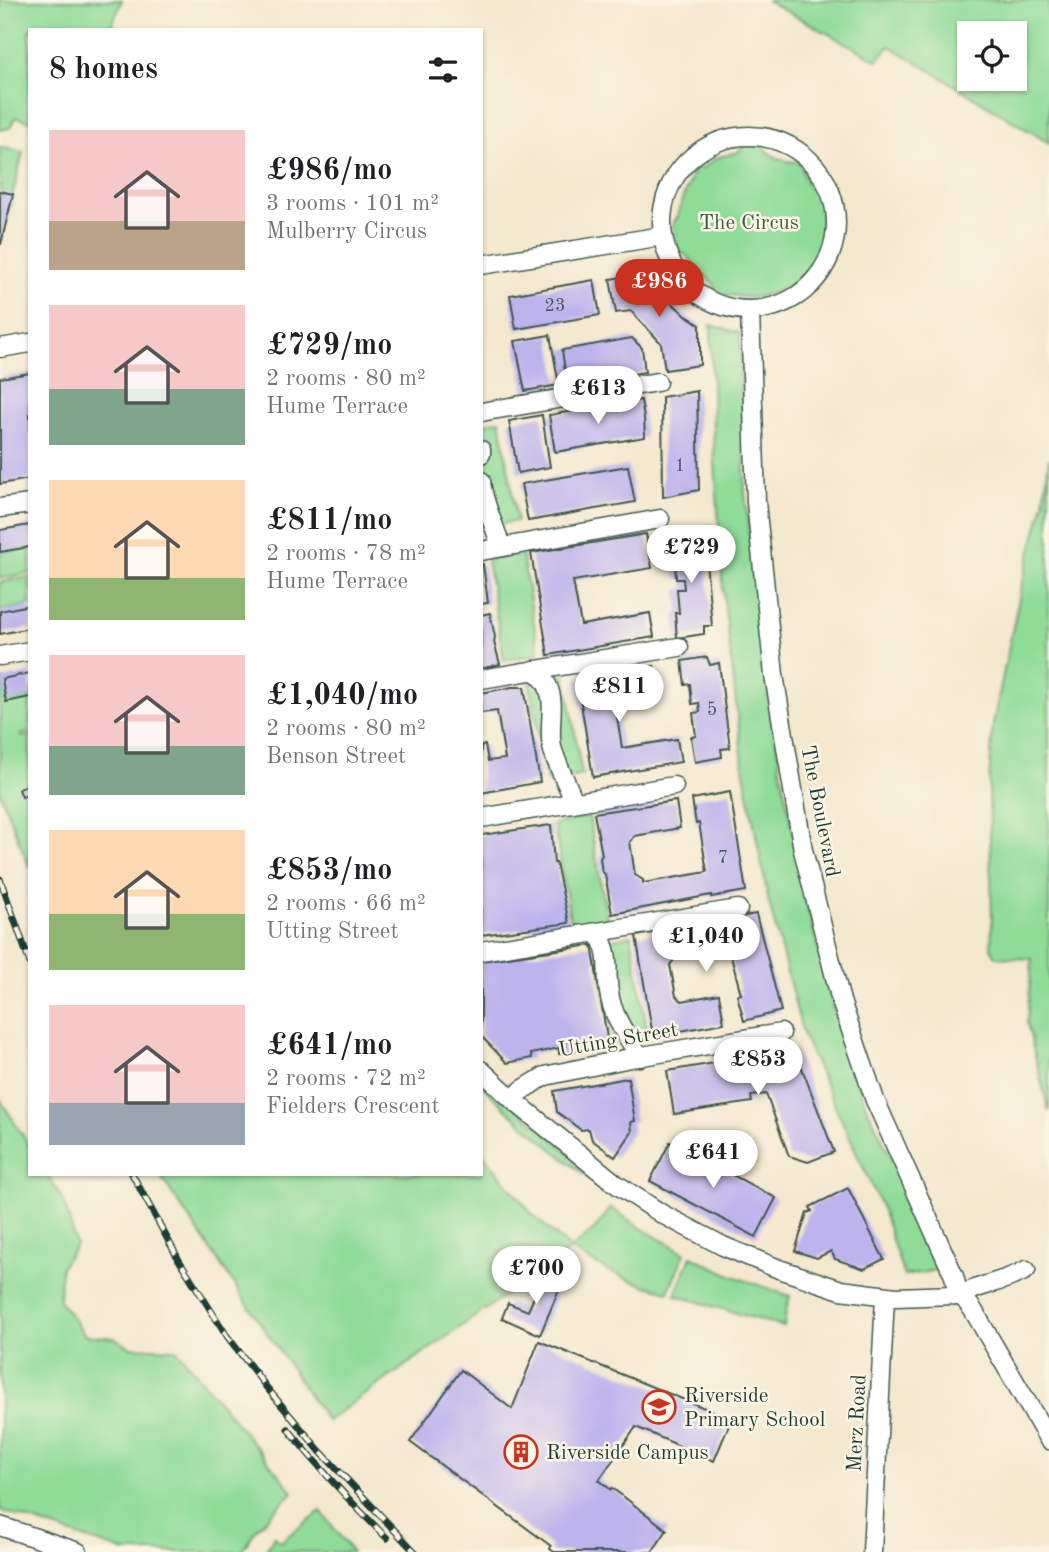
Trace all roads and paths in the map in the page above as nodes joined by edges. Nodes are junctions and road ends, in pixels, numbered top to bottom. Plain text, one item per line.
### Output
1 (663, 236) junction
2 (483, 265) edge
3 (750, 310) junction
4 (28, 343) edge
5 (0, 348) edge
6 (657, 382) dead end
7 (483, 412) edge
8 (483, 492) edge
9 (28, 504) edge
10 (0, 508) edge
11 (660, 519) dead end
12 (501, 547) junction
13 (483, 551) edge
14 (679, 647) dead end
15 (28, 650) edge
16 (0, 656) edge
17 (534, 670) junction
18 (483, 679) edge
19 (674, 786) dead end
20 (574, 803) junction
21 (483, 818) edge
22 (738, 909) dead end
23 (597, 933) junction
24 (483, 951) edge
25 (781, 1034) dead end
26 (640, 1057) junction
27 (483, 1072) edge
28 (513, 1100) junction
29 (1026, 1270) dead end
30 (959, 1296) junction
31 (885, 1297) junction
32 (1049, 1440) edge
33 (0, 1525) edge
34 (78, 1552) edge
35 (872, 1552) edge

1 - 2 street
1 - 3 street
1 - 3 street
3 - 30 street, The Boulevard
4 - 5 street
6 - 7 street
8 - 12 street
9 - 10 street
11 - 12 street
12 - 13 street
14 - 17 street
15 - 16 street
17 - 18 street
17 - 20 street
19 - 20 street
20 - 21 street
22 - 23 street
23 - 24 street
23 - 26 street
25 - 26 street, Utting Street
26 - 28 street, Utting Street
27 - 28 street
28 - 31 street
29 - 30 street
30 - 31 street
30 - 32 street
31 - 35 street, Merz Road
33 - 34 street

